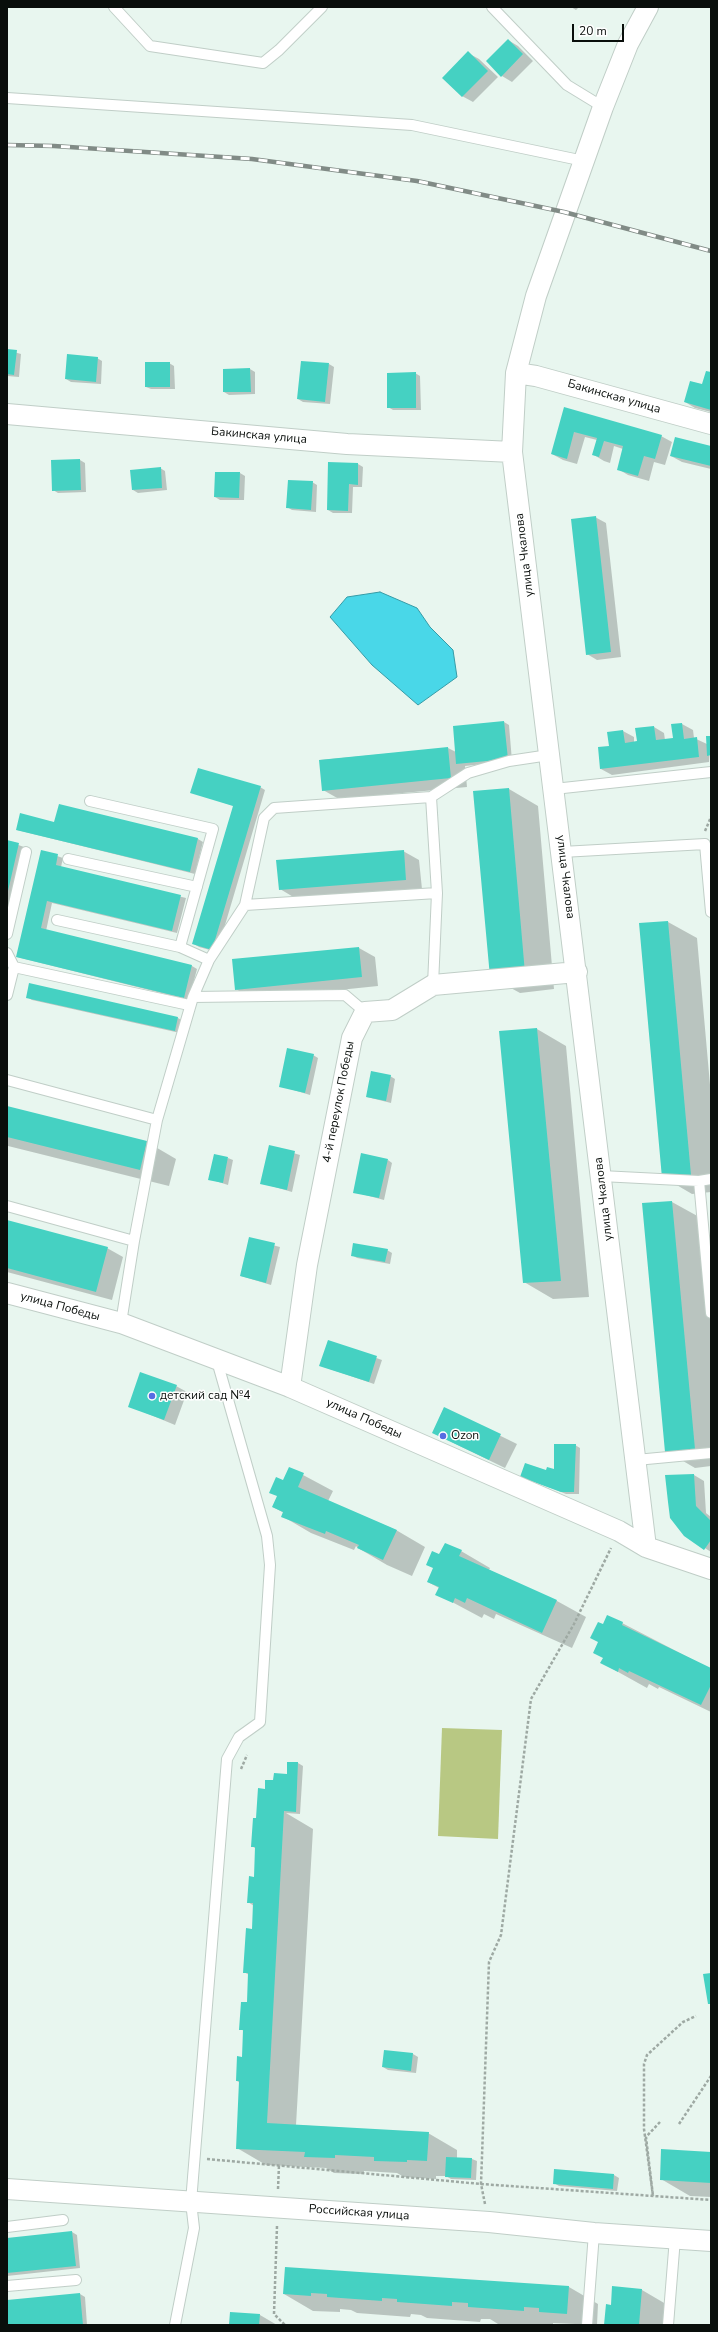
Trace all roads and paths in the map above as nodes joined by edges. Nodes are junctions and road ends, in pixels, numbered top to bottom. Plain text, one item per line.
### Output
1 (114, 7) edge
2 (322, 7) edge
3 (492, 7) edge
4 (648, 7) edge
5 (7, 98) edge
6 (603, 108) junction
7 (584, 161) junction
8 (516, 373) junction
9 (7, 414) edge
10 (711, 424) edge
11 (512, 452) junction
12 (549, 755) junction
13 (711, 772) edge
14 (554, 788) junction
15 (431, 797) junction
16 (90, 801) dead end
17 (26, 852) dead end
18 (562, 852) junction
19 (68, 859) dead end
20 (197, 887) junction
21 (437, 893) junction
22 (245, 905) junction
23 (711, 912) edge
24 (57, 920) dead end
25 (7, 934) edge
26 (180, 947) junction
27 (7, 953) edge
28 (209, 960) junction
29 (14, 967) junction
30 (577, 972) junction
31 (433, 985) junction
32 (7, 995) edge
33 (191, 1001) junction
34 (365, 1012) junction
35 (7, 1080) edge
36 (157, 1120) junction
37 (601, 1176) junction
38 (711, 1179) edge
39 (699, 1181) junction
40 (7, 1206) edge
41 (134, 1241) junction
42 (7, 1293) edge
43 (711, 1313) edge
44 (121, 1323) junction
45 (217, 1360) junction
46 (290, 1387) junction
47 (711, 1454) edge
48 (636, 1460) junction
49 (619, 1531) junction
50 (646, 1547) junction
51 (711, 1569) edge
52 (249, 1749) dead end
53 (240, 1770) dead end
54 (696, 2016) dead end
55 (711, 2076) edge
56 (660, 2122) dead end
57 (679, 2124) dead end
58 (202, 2158) dead end
59 (279, 2165) junction
60 (481, 2184) junction
61 (7, 2189) edge
62 (653, 2196) junction
63 (711, 2200) edge
64 (190, 2202) junction
65 (278, 2207) junction
66 (64, 2220) dead end
67 (489, 2222) junction
68 (7, 2227) edge
69 (594, 2233) junction
70 (675, 2238) junction
71 (711, 2241) edge
72 (76, 2280) dead end
73 (7, 2286) edge
74 (175, 2325) edge
75 (285, 2325) edge
76 (587, 2325) edge
77 (668, 2325) edge

1 - 2 lane
3 - 6 lane
4 - 6 street, улица Чкалова
5 - 7 lane
6 - 7 street, улица Чкалова
7 - 8 street, улица Чкалова
8 - 10 street, Бакинская улица
8 - 11 street, улица Чкалова
9 - 11 street, Бакинская улица
11 - 12 street, улица Чкалова
12 - 14 street, улица Чкалова
12 - 15 lane
13 - 14 lane
14 - 18 street, улица Чкалова
15 - 21 lane
15 - 22 lane
16 - 20 lane
17 - 25 lane
18 - 23 lane
18 - 30 street, улица Чкалова
19 - 20 lane
20 - 26 lane
21 - 22 lane
21 - 31 lane
22 - 28 lane
24 - 26 lane
26 - 28 lane
27 - 29 lane
28 - 33 lane
29 - 32 lane
29 - 33 lane
30 - 31 street
30 - 37 street, улица Чкалова
31 - 34 street
33 - 34 lane
33 - 36 lane
34 - 46 street, 4-й переулок Победы
35 - 36 lane
36 - 41 lane
37 - 39 lane
37 - 48 street, улица Чкалова
38 - 39 lane
39 - 43 lane
40 - 41 lane
41 - 44 lane
42 - 44 street, улица Победы
44 - 45 street, улица Победы
45 - 46 street, улица Победы
45 - 64 lane
46 - 49 street, улица Победы
47 - 48 lane
48 - 50 street, улица Чкалова
49 - 50 street, улица Победы
49 - 60 path
50 - 51 street, улица Победы
52 - 53 path
54 - 62 path
55 - 57 path
56 - 62 path
58 - 59 path
59 - 60 path
59 - 65 path
60 - 62 path
60 - 67 path
61 - 64 street, Российская улица
62 - 63 path
64 - 65 street, Российская улица
64 - 74 lane
65 - 67 street, Российская улица
65 - 75 path
66 - 68 lane
67 - 69 street, Российская улица
69 - 70 street, Российская улица
69 - 76 lane
70 - 71 street, Российская улица
70 - 77 lane
72 - 73 lane

